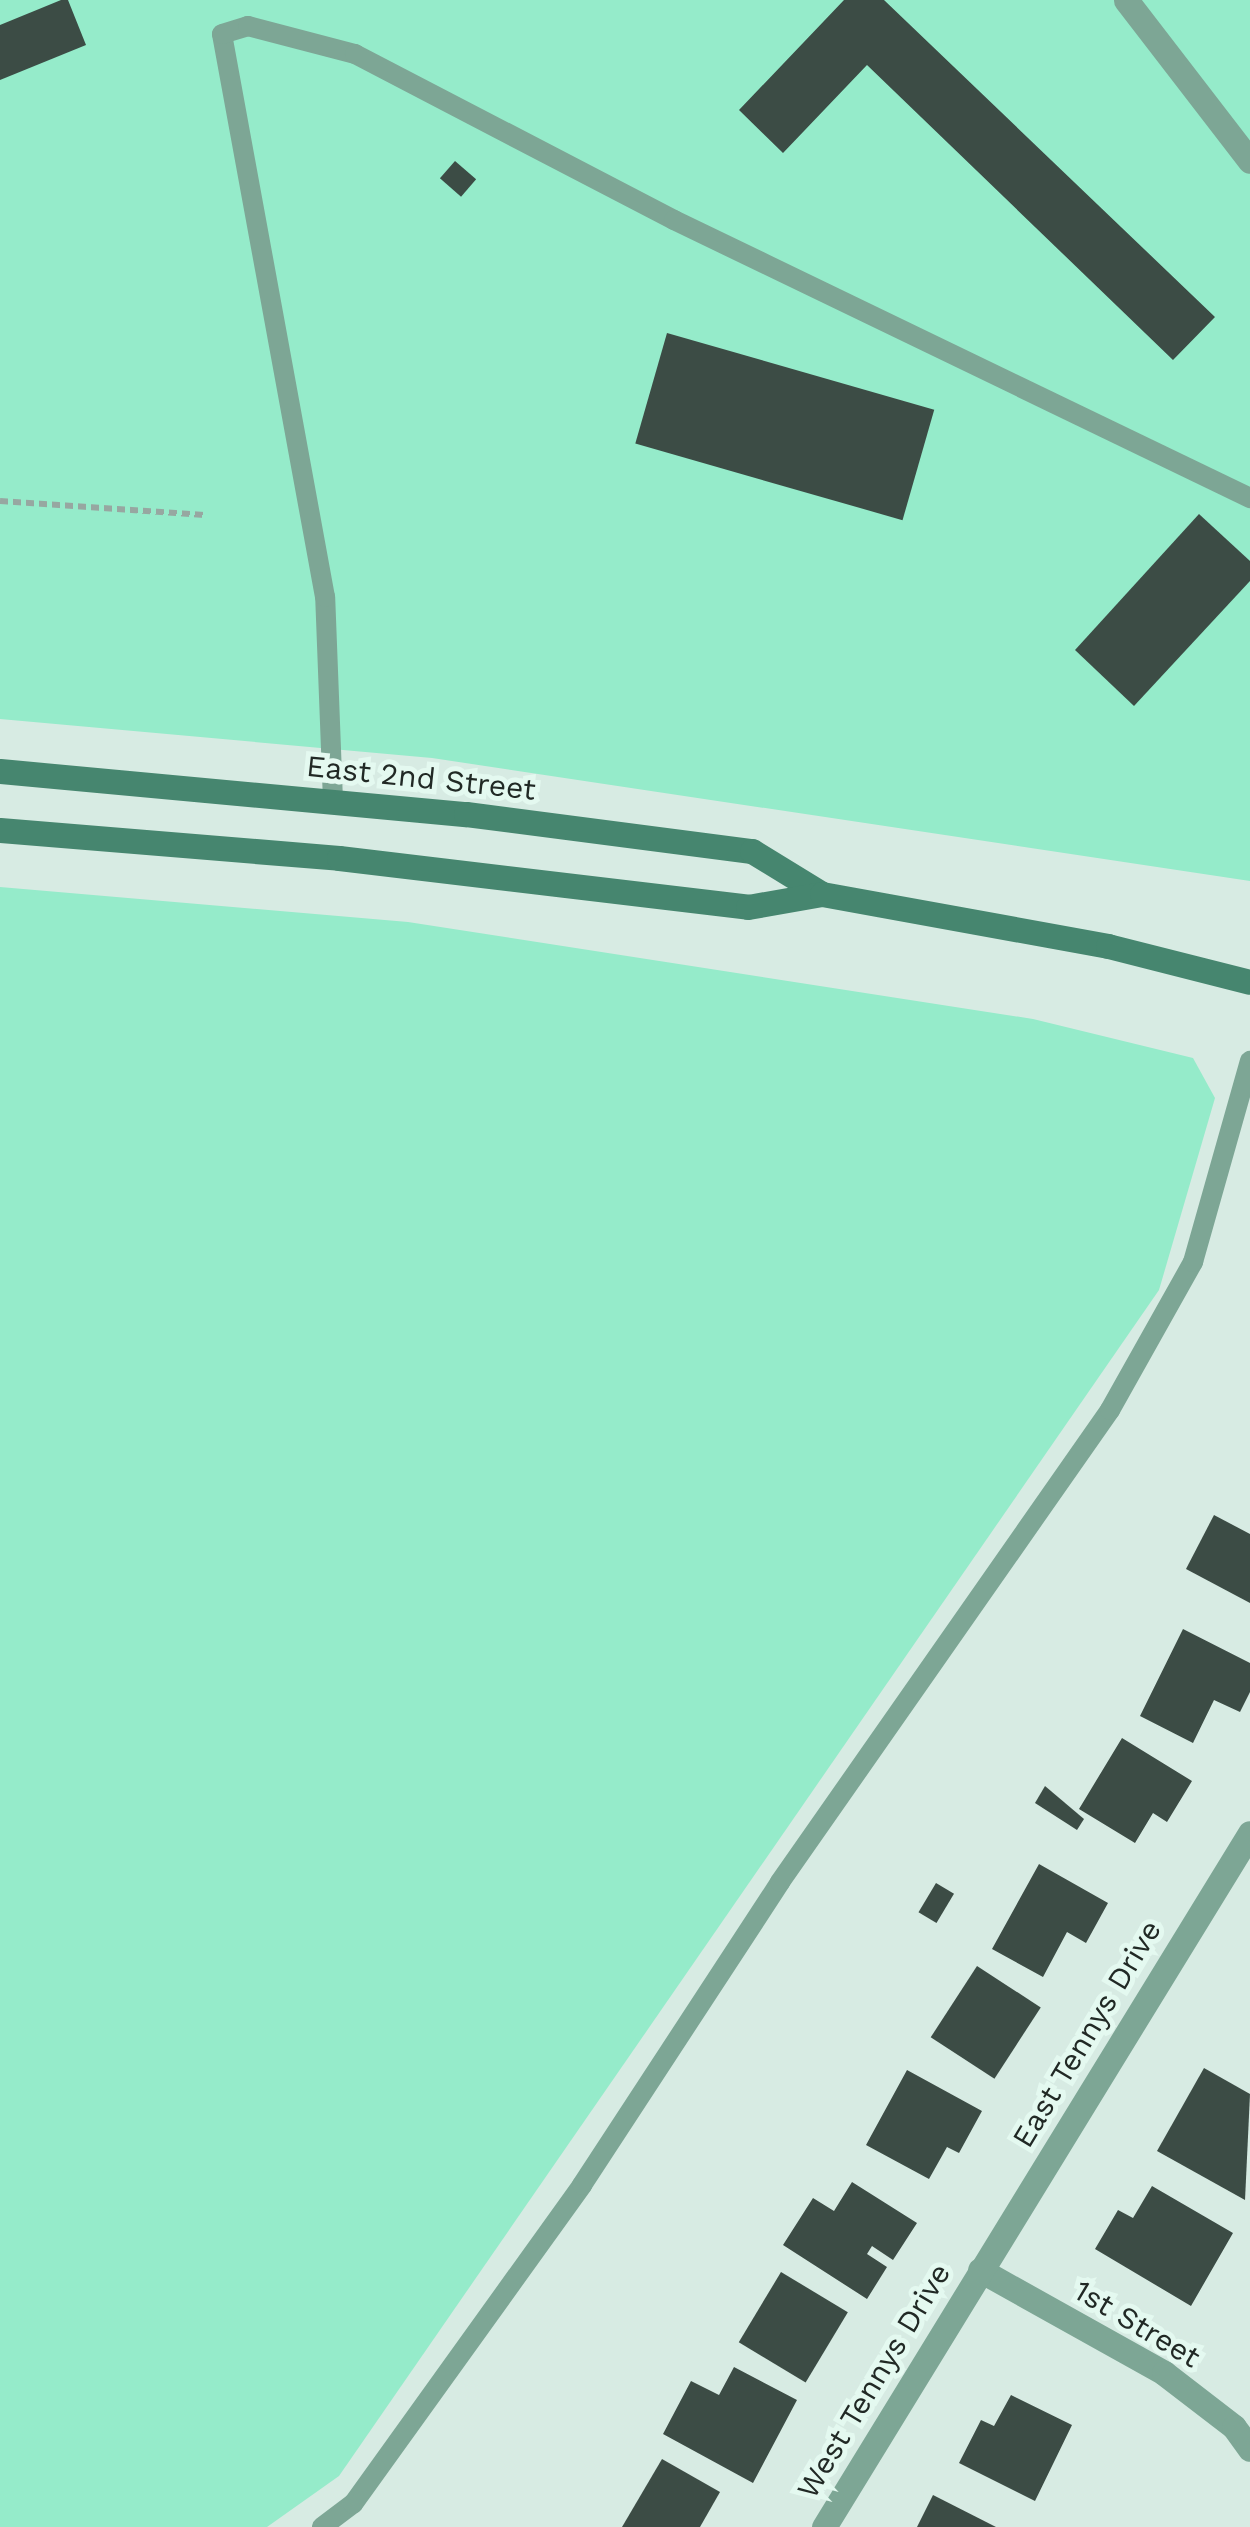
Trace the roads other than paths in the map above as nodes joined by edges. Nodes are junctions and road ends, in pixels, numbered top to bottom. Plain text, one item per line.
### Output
1 (1126, 0) edge
2 (1250, 161) edge
3 (1250, 498) edge
4 (0, 771) edge
5 (333, 800) junction
6 (0, 830) edge
7 (822, 894) junction
8 (1250, 982) edge
9 (1250, 1061) edge
10 (1250, 1833) edge
11 (980, 2270) junction
12 (1250, 2448) edge
13 (322, 2527) edge
14 (824, 2527) edge

1 - 2 street
3 - 5 lane
4 - 5 main road, East 2nd Street
5 - 7 main road, East 2nd Street
6 - 7 main road, East 2nd Street
7 - 8 main road, East 2nd Street
9 - 13 lane
10 - 11 street, East Tennys Drive
11 - 12 street, 1st Street
11 - 14 street, West Tennys Drive

